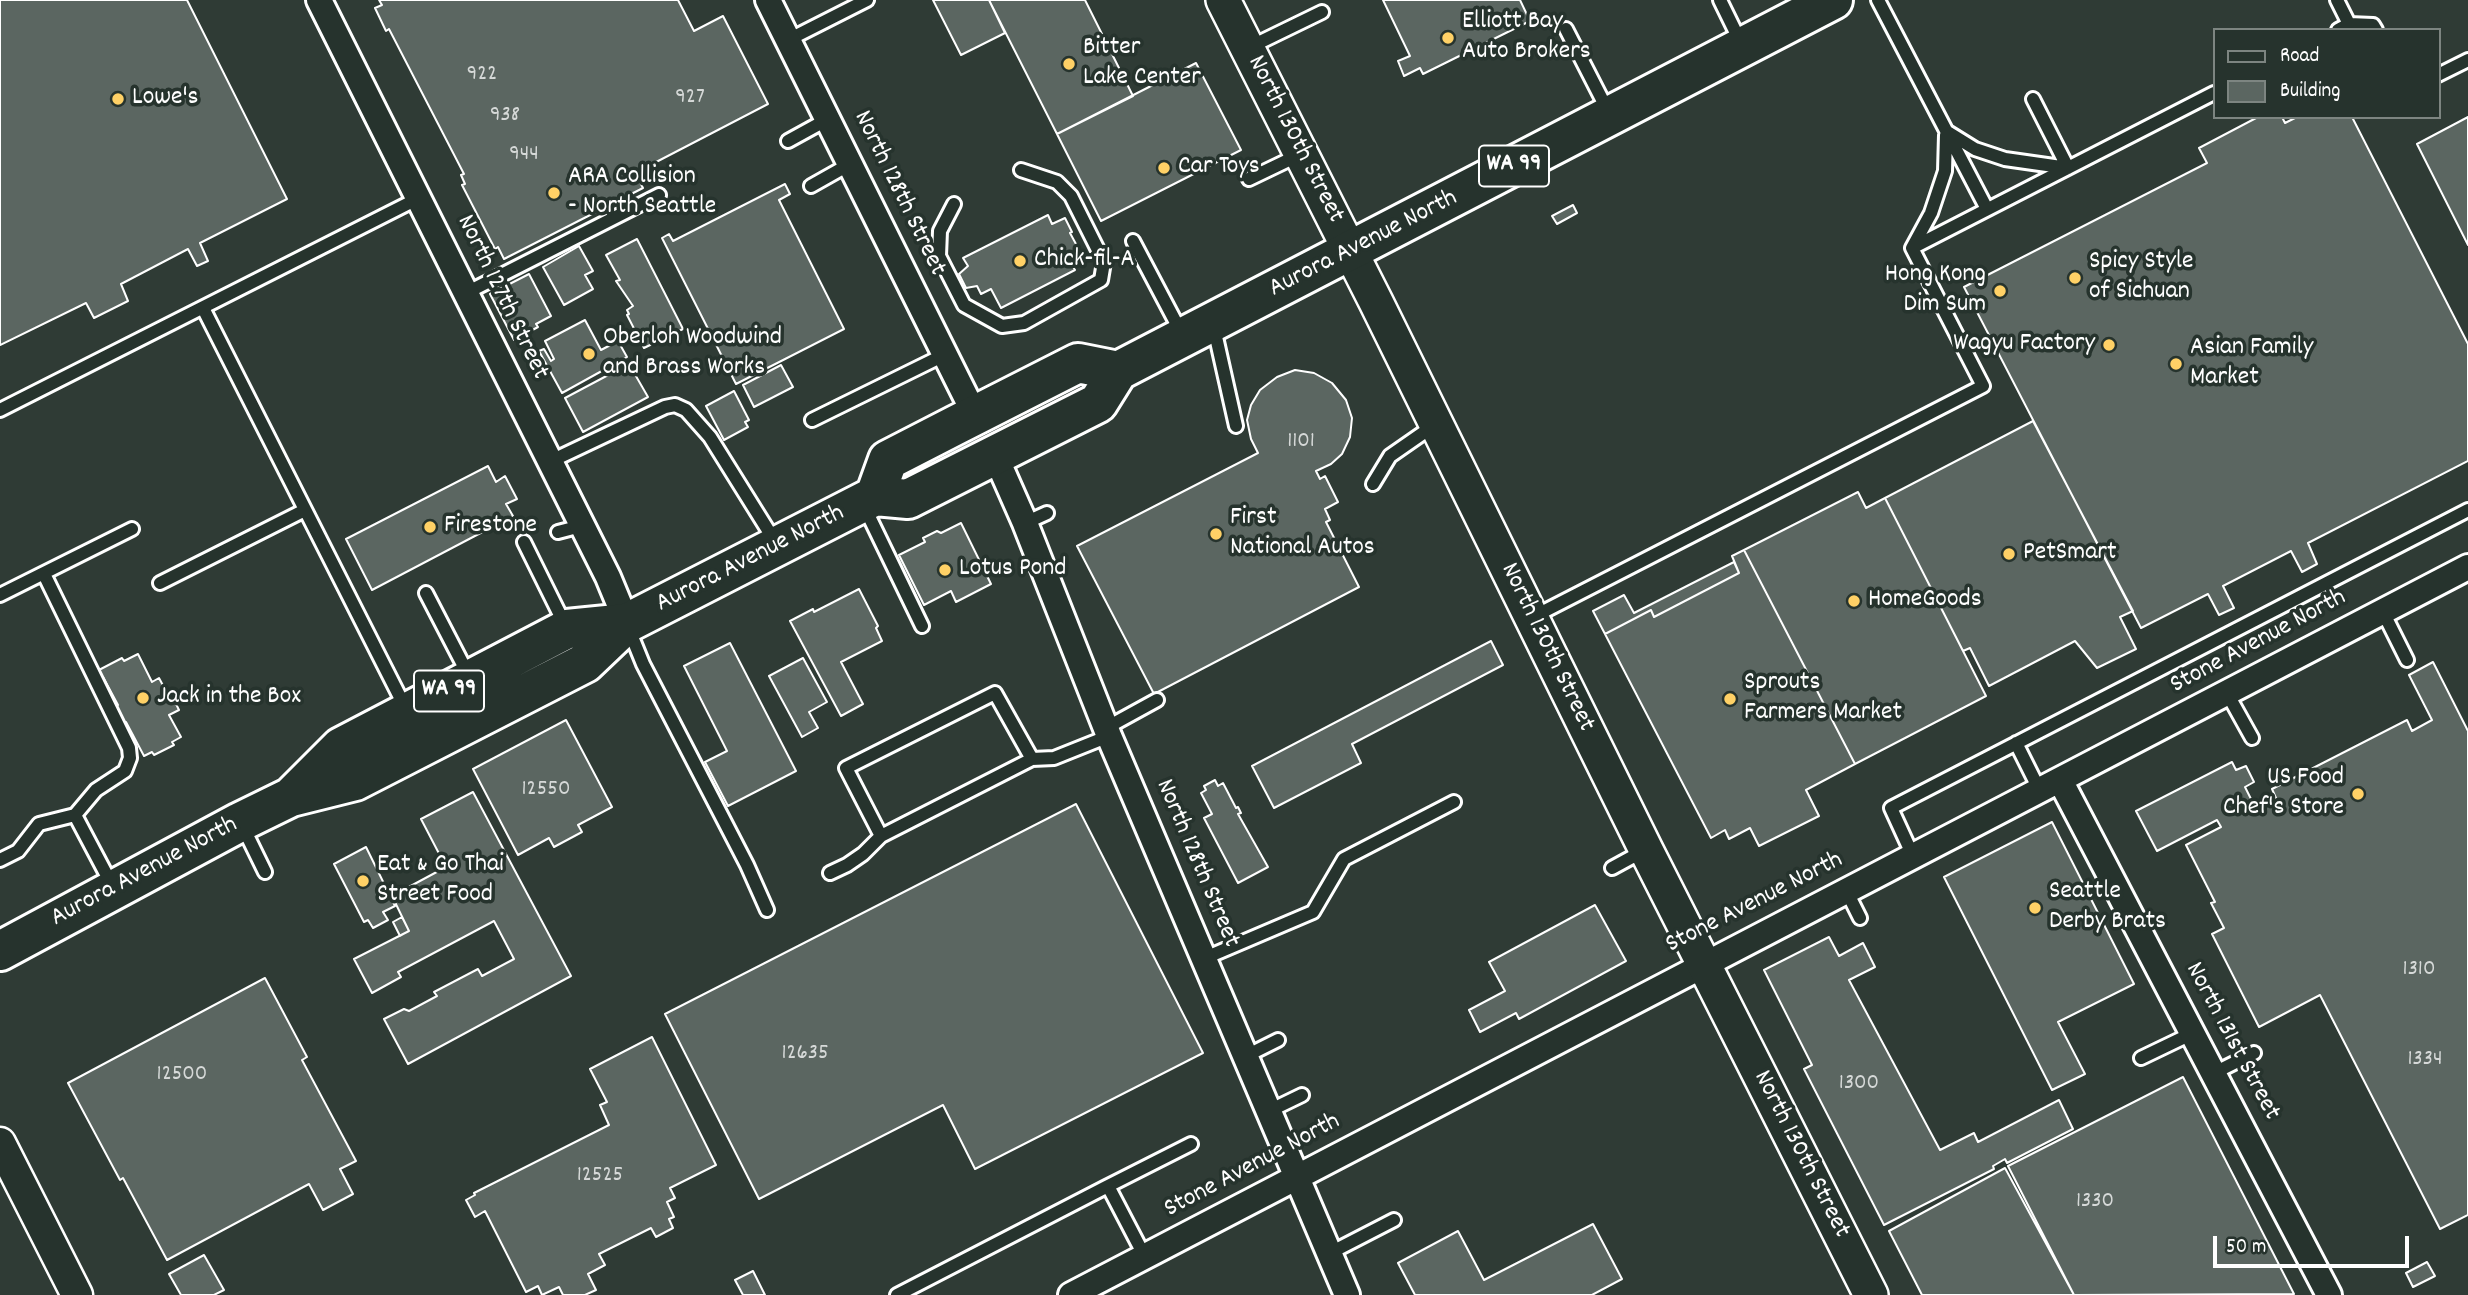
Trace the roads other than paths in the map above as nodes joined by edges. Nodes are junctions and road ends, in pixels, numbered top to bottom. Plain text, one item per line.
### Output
1 (319, 0) edge
2 (768, 0) edge
3 (867, 0) edge
4 (1223, 0) edge
5 (1720, 0) edge
6 (1833, 0) edge
7 (1878, 0) edge
8 (2337, 0) edge
9 (1322, 12) dead end
10 (2344, 27) edge
11 (2375, 28) edge
12 (1566, 29) dead end
13 (788, 40) junction
14 (1743, 47) junction
15 (1248, 48) junction
16 (2468, 60) edge
17 (2440, 74) edge
18 (2212, 94) edge
19 (2033, 99) dead end
20 (1611, 116) junction
21 (828, 119) junction
22 (1946, 131) junction
23 (788, 141) dead end
24 (1301, 154) junction
25 (850, 164) junction
26 (2068, 168) junction
27 (1021, 170) dead end
28 (1249, 180) dead end
29 (811, 186) dead end
30 (659, 195) dead end
31 (419, 198) junction
32 (954, 204) dead end
33 (1987, 209) junction
34 (1133, 242) dead end
35 (1912, 248) junction
36 (1351, 252) junction
37 (466, 293) junction
38 (203, 308) junction
39 (1198, 330) junction
40 (944, 355) junction
41 (1118, 371) junction
42 (0, 410) edge
43 (975, 415) junction
44 (812, 420) dead end
45 (1436, 424) junction
46 (1236, 426) dead end
47 (995, 455) junction
48 (549, 462) junction
49 (1373, 484) dead end
50 (869, 499) junction
51 (305, 510) junction
52 (2468, 510) edge
53 (1047, 513) dead end
54 (1025, 523) junction
55 (132, 529) dead end
56 (524, 542) dead end
57 (778, 546) junction
58 (2468, 568) edge
59 (44, 574) junction
60 (160, 583) dead end
61 (426, 593) dead end
62 (0, 595) edge
63 (2383, 612) junction
64 (1532, 618) junction
65 (627, 623) junction
66 (922, 626) dead end
67 (567, 629) junction
68 (2407, 660) dead end
69 (471, 679) junction
70 (2227, 693) junction
71 (1157, 700) dead end
72 (408, 712) junction
73 (1107, 732) junction
74 (2252, 738) dead end
75 (2015, 743) junction
76 (1032, 759) junction
77 (2050, 785) junction
78 (291, 797) junction
79 (1454, 802) dead end
80 (75, 815) junction
81 (240, 822) junction
82 (881, 836) junction
83 (1646, 850) junction
84 (1913, 856) junction
85 (0, 860) edge
86 (1612, 868) dead end
87 (265, 873) dead end
88 (830, 873) dead end
89 (115, 890) junction
90 (1846, 890) junction
91 (767, 910) dead end
92 (1860, 918) dead end
93 (0, 951) edge
94 (1205, 958) junction
95 (1703, 964) junction
96 (2193, 1033) junction
97 (1278, 1040) dead end
98 (2254, 1054) dead end
99 (1246, 1056) junction
100 (2141, 1058) dead end
101 (2214, 1073) junction
102 (1302, 1095) dead end
103 (1269, 1111) junction
104 (0, 1143) edge
105 (1191, 1144) dead end
106 (1298, 1177) junction
107 (1108, 1186) junction
108 (1394, 1220) dead end
109 (1330, 1253) junction
110 (1145, 1256) junction
111 (1865, 1291) edge
112 (1076, 1294) edge
113 (78, 1295) edge
114 (897, 1295) edge
115 (1347, 1295) edge
116 (2329, 1295) edge

1 - 31 street, North 127th Street
2 - 13 street, North 128th Street
3 - 13 lane
4 - 15 main road, North 130th Street
5 - 14 lane
6 - 14 highway, Aurora Avenue North / WA 99
7 - 22 lane
8 - 10 lane
9 - 15 lane
10 - 11 lane
12 - 20 lane
13 - 21 street, North 128th Street
14 - 20 highway, Aurora Avenue North / WA 99
15 - 24 main road, North 130th Street
16 - 17 lane
18 - 26 lane
19 - 26 lane
20 - 36 highway, Aurora Avenue North / WA 99
21 - 23 lane
21 - 25 street, North 128th Street
22 - 26 lane
22 - 33 lane
22 - 35 lane
24 - 28 lane
24 - 36 main road, North 130th Street
25 - 29 lane
25 - 40 street, North 128th Street
26 - 33 lane
27 - 32 lane
30 - 37 lane
31 - 37 street, North 127th Street
31 - 38 lane
33 - 35 lane
34 - 39 lane
35 - 64 lane
36 - 39 highway, Aurora Avenue North / WA 99
36 - 45 main road, North 130th Street
37 - 48 street, North 127th Street
38 - 42 lane
38 - 51 lane
39 - 41 highway, Aurora Avenue North / WA 99
39 - 46 lane
40 - 43 street, North 128th Street
40 - 44 lane
41 - 43 highway, Aurora Avenue North
41 - 47 highway, Aurora Avenue North / WA 99
43 - 50 highway, Aurora Avenue North
45 - 49 lane
45 - 64 main road, North 130th Street
47 - 50 highway, Aurora Avenue North / WA 99
47 - 54 street, North 128th Street
48 - 57 lane
48 - 65 street, North 127th Street
50 - 57 highway, Aurora Avenue North / WA 99
50 - 66 lane
51 - 60 lane
51 - 72 lane
52 - 75 lane
53 - 54 lane
54 - 73 street, North 128th Street
55 - 59 lane
56 - 67 lane
57 - 65 highway, Aurora Avenue North / WA 99
58 - 63 street, Stone Avenue North
59 - 62 lane
59 - 80 lane
61 - 69 lane
63 - 68 lane
63 - 70 street, Stone Avenue North
64 - 83 main road, North 130th Street
65 - 67 highway, Aurora Avenue North / WA 99
65 - 78 highway, Aurora Avenue North / WA 99
65 - 91 lane
67 - 69 highway, Aurora Avenue North / WA 99
69 - 72 highway, Aurora Avenue North / WA 99
70 - 74 lane
70 - 77 street, Stone Avenue North
71 - 73 lane
72 - 78 highway, Aurora Avenue North / WA 99
73 - 76 lane
73 - 94 street, North 128th Street
75 - 77 lane
75 - 84 lane
76 - 82 lane
76 - 82 lane
77 - 84 street, Stone Avenue North
77 - 96 street, North 131st Street
78 - 81 highway, Aurora Avenue North / WA 99
79 - 94 lane
80 - 85 lane
80 - 89 lane
81 - 87 lane
81 - 89 highway, Aurora Avenue North / WA 99
82 - 88 lane
83 - 86 lane
83 - 95 main road, North 130th Street
84 - 90 street, Stone Avenue North
89 - 93 highway, Aurora Avenue North / WA 99
90 - 92 lane
90 - 95 street, Stone Avenue North
94 - 99 street, North 128th Street
95 - 106 street, Stone Avenue North
95 - 111 main road, North 130th Street
96 - 100 lane
96 - 101 street, North 131st Street
97 - 99 lane
98 - 101 lane
99 - 103 street, North 128th Street
101 - 116 street, North 131st Street
102 - 103 lane
103 - 106 street, North 128th Street
104 - 113 street
105 - 107 lane
106 - 109 street, North 128th Street
106 - 110 street, Stone Avenue North
107 - 110 lane
107 - 114 lane
108 - 109 lane
109 - 115 street, North 128th Street
110 - 112 street, Stone Avenue North

